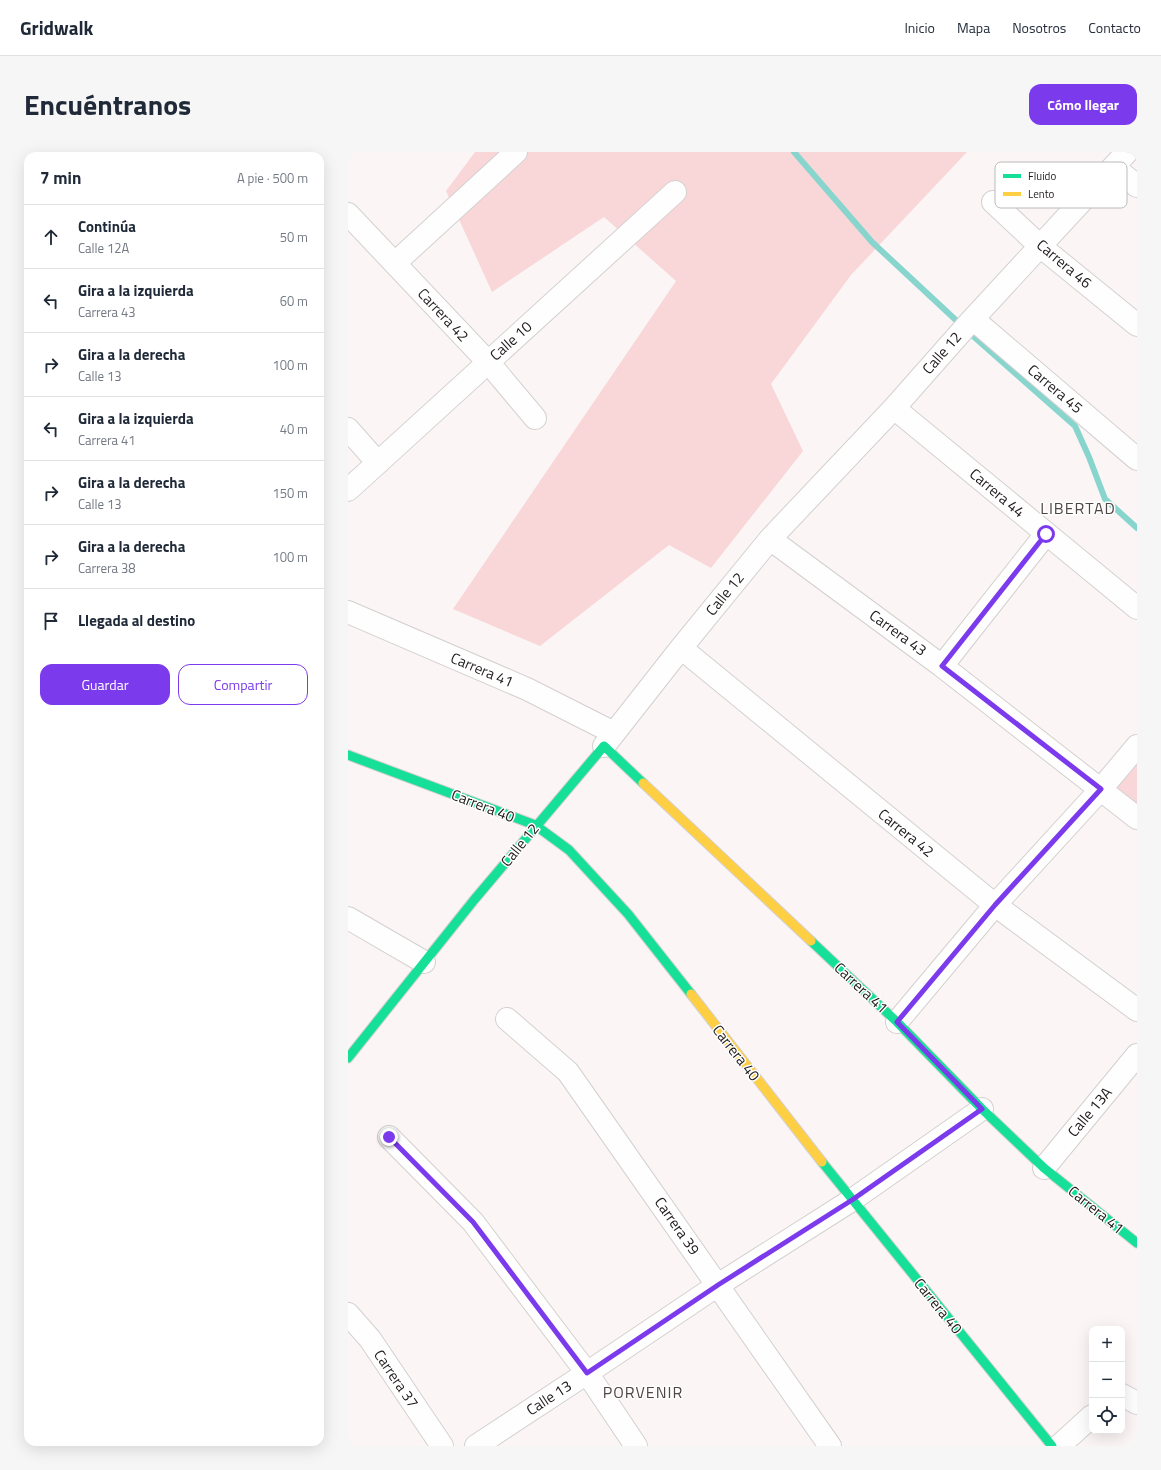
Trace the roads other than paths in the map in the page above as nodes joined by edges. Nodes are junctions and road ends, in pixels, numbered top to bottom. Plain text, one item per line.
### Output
1 (516, 152) edge
2 (1127, 169) edge
3 (1137, 186) edge
4 (675, 192) dead end
5 (1000, 208) edge
6 (1075, 208) edge
7 (348, 214) edge
8 (1040, 246) junction
9 (394, 263) junction
10 (967, 325) junction
11 (1137, 325) edge
12 (488, 362) junction
13 (894, 408) junction
14 (535, 418) dead end
15 (348, 429) edge
16 (1137, 459) edge
17 (378, 463) junction
18 (348, 490) edge
19 (1046, 534) junction
20 (770, 539) junction
21 (1137, 608) edge
22 (348, 612) edge
23 (681, 648) junction
24 (942, 666) junction
25 (609, 740) junction
26 (1137, 746) edge
27 (348, 755) edge
28 (1101, 789) junction
29 (1137, 818) edge
30 (535, 826) junction
31 (995, 905) junction
32 (348, 918) edge
33 (424, 962) junction
34 (1137, 1010) edge
35 (508, 1019) dead end
36 (897, 1022) junction
37 (1137, 1056) edge
38 (348, 1058) edge
39 (982, 1109) junction
40 (389, 1137) dead end
41 (1044, 1168) junction
42 (852, 1200) junction
43 (1137, 1243) edge
44 (718, 1285) junction
45 (348, 1314) edge
46 (587, 1373) junction
47 (1125, 1397) edge
48 (1137, 1403) edge
49 (1089, 1419) edge
50 (442, 1446) edge
51 (476, 1446) edge
52 (636, 1446) edge
53 (830, 1446) edge
54 (1052, 1446) edge
55 (1059, 1446) edge

1 - 9 street
2 - 3 street
4 - 12 street, Calle 10
5 - 8 street, Carrera 46
6 - 8 street, Calle 12
7 - 9 street, Carrera 42
8 - 10 street, Calle 12
8 - 11 street, Carrera 46
9 - 12 street, Carrera 42
10 - 13 street, Calle 12
10 - 16 street, Carrera 45
12 - 14 street, Carrera 42
12 - 17 street, Calle 10
13 - 19 street, Carrera 44
13 - 20 street, Calle 12
15 - 17 street
17 - 18 street, Calle 10
19 - 21 street, Carrera 44
19 - 24 street
20 - 23 street, Calle 12
20 - 24 street, Carrera 43
22 - 25 street, Carrera 41
23 - 25 street, Calle 12
23 - 31 street, Carrera 42
24 - 28 street, Carrera 43
25 - 30 street, Calle 12
25 - 36 street, Carrera 41
26 - 28 street
27 - 30 street, Carrera 40
28 - 29 street, Carrera 43
28 - 31 street
30 - 33 street, Calle 12
30 - 42 street, Carrera 40
31 - 34 street, Carrera 42
31 - 36 street
32 - 33 street
33 - 38 street, Calle 12
35 - 44 street, Carrera 39
36 - 39 street, Carrera 41
37 - 41 street, Calle 13A
39 - 41 street, Carrera 41
39 - 42 street, Calle 13
40 - 46 street
41 - 43 street, Carrera 41
42 - 44 street, Calle 13
42 - 54 street, Carrera 40
44 - 46 street, Calle 13
44 - 53 street, Carrera 39
45 - 50 street, Carrera 37
46 - 51 street, Calle 13
46 - 52 street
47 - 48 street
49 - 55 street

